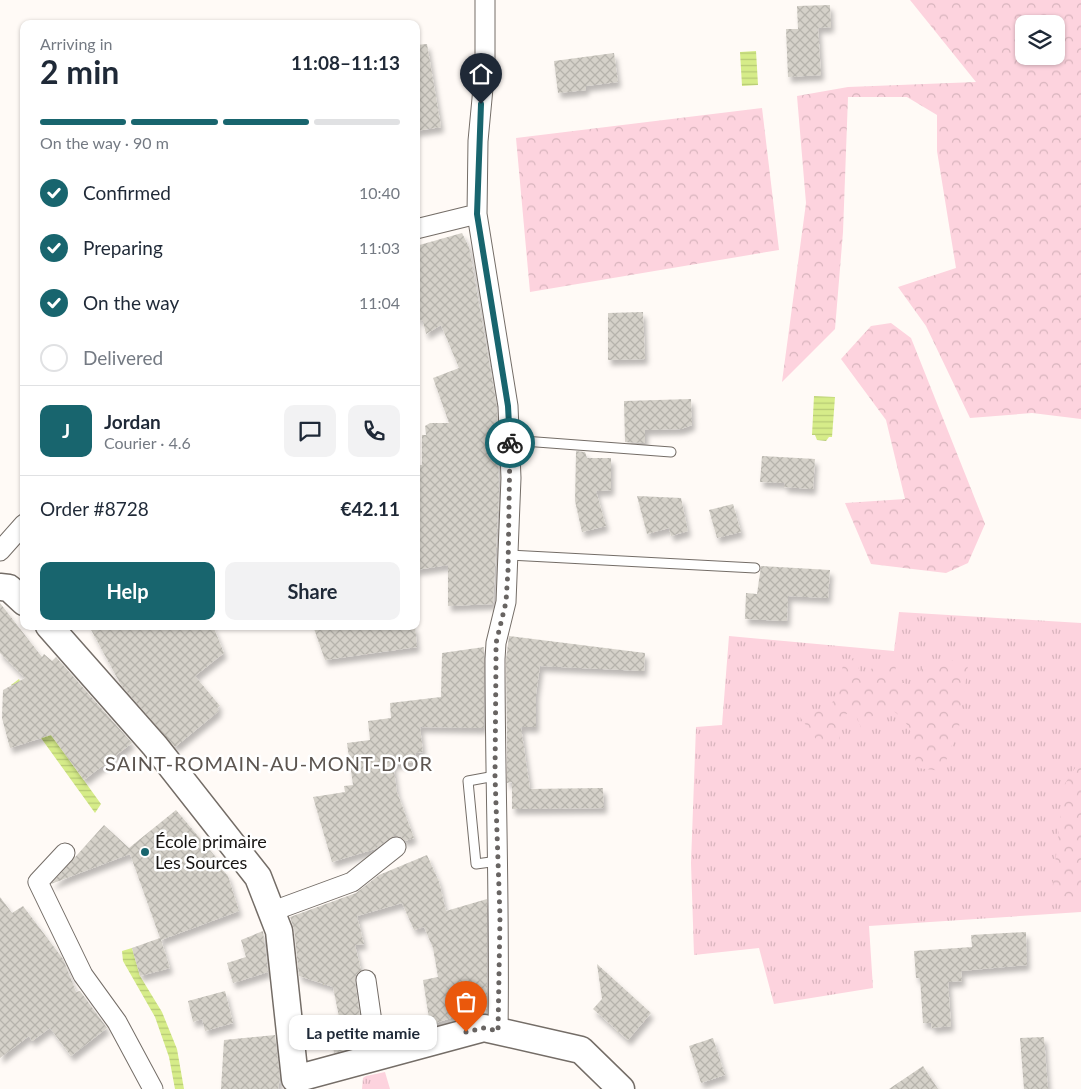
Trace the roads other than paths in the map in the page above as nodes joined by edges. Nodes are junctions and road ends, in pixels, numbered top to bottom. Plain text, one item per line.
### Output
1 (485, 0) edge
2 (477, 214) junction
3 (420, 228) edge
4 (510, 440) junction
5 (671, 452) dead end
6 (20, 528) edge
7 (0, 551) edge
8 (509, 555) junction
9 (754, 568) dead end
10 (0, 587) edge
11 (20, 598) edge
12 (53, 630) edge
13 (495, 776) junction
14 (396, 847) dead end
15 (65, 853) dead end
16 (498, 861) junction
17 (273, 911) junction
18 (366, 980) dead end
19 (491, 1030) junction
20 (377, 1057) junction
21 (296, 1084) edge
22 (153, 1089) edge
23 (621, 1089) edge

1 - 2 street
2 - 3 street
2 - 4 street
4 - 5 lane
4 - 8 street
6 - 7 street
8 - 9 lane
8 - 13 street
10 - 11 main road
12 - 17 main road
13 - 16 street
13 - 16 lane
14 - 17 street
15 - 22 street
16 - 19 street
17 - 21 main road
18 - 20 street
19 - 20 main road
19 - 23 main road
20 - 21 main road

